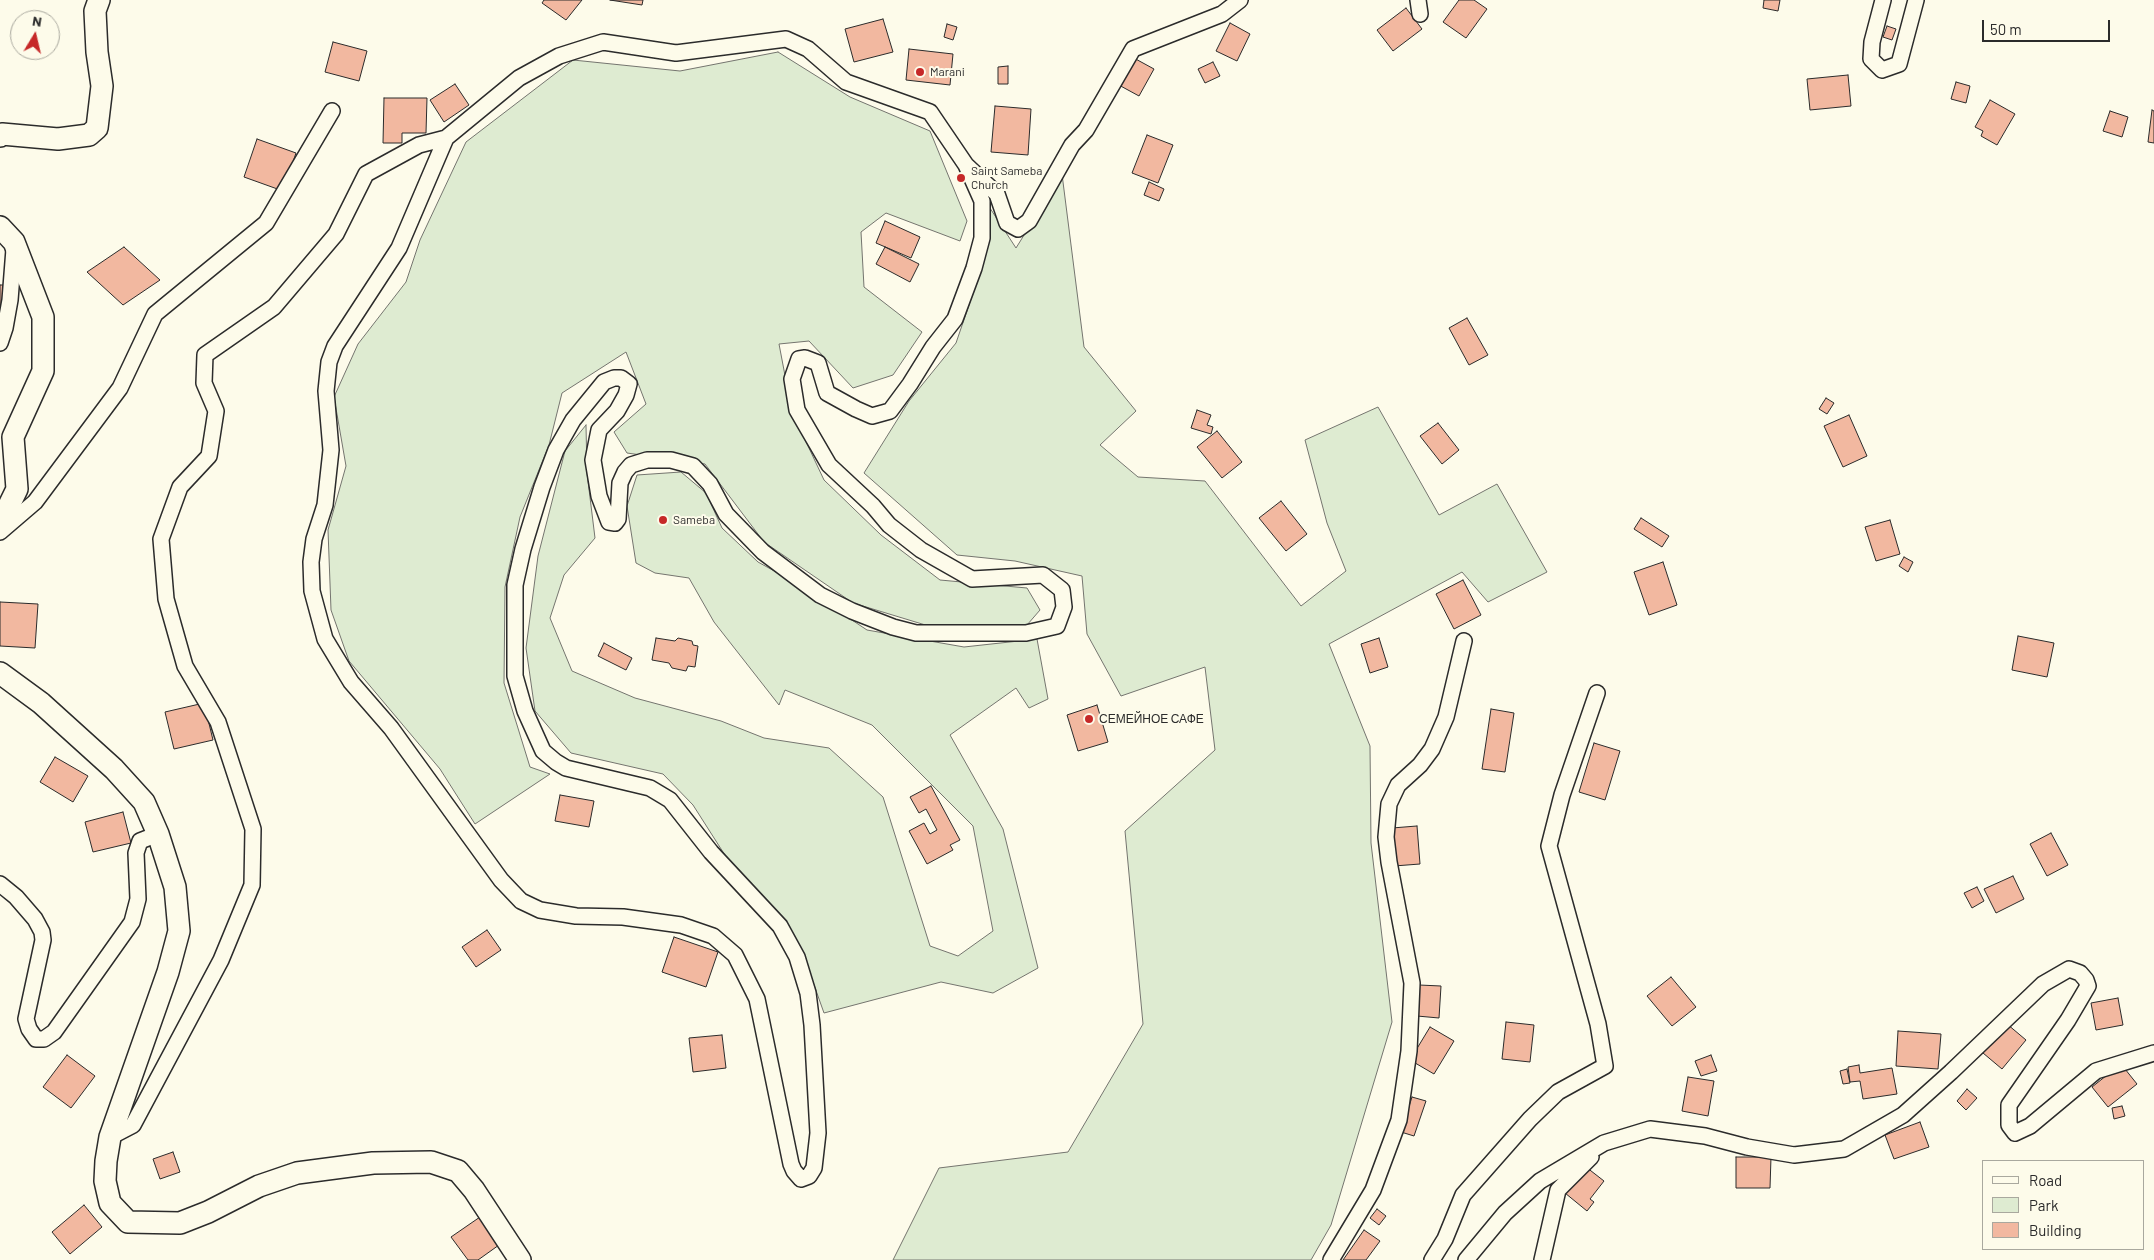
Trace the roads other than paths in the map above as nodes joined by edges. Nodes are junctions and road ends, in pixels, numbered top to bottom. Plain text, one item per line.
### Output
1 (99, 0) edge
2 (1240, 0) edge
3 (1883, 0) edge
4 (1916, 0) edge
5 (332, 111) dead end
6 (0, 136) edge
7 (446, 138) junction
8 (966, 165) junction
9 (7, 235) edge
10 (0, 343) edge
11 (0, 524) edge
12 (0, 532) edge
13 (1464, 641) dead end
14 (0, 673) edge
15 (1597, 693) dead end
16 (158, 834) junction
17 (0, 884) edge
18 (2154, 1053) edge
19 (110, 1136) junction
20 (1604, 1143) junction
21 (520, 1260) edge
22 (1331, 1260) edge
23 (1432, 1260) edge
24 (1466, 1260) edge
25 (1542, 1260) edge

1 - 6 street
2 - 8 street
3 - 4 street
5 - 12 street
7 - 8 street
7 - 8 street
7 - 19 street
9 - 10 street
9 - 11 street
13 - 22 street
14 - 16 street
15 - 23 street
16 - 17 street
16 - 19 street
18 - 20 street
19 - 21 street
20 - 24 street
20 - 25 street

